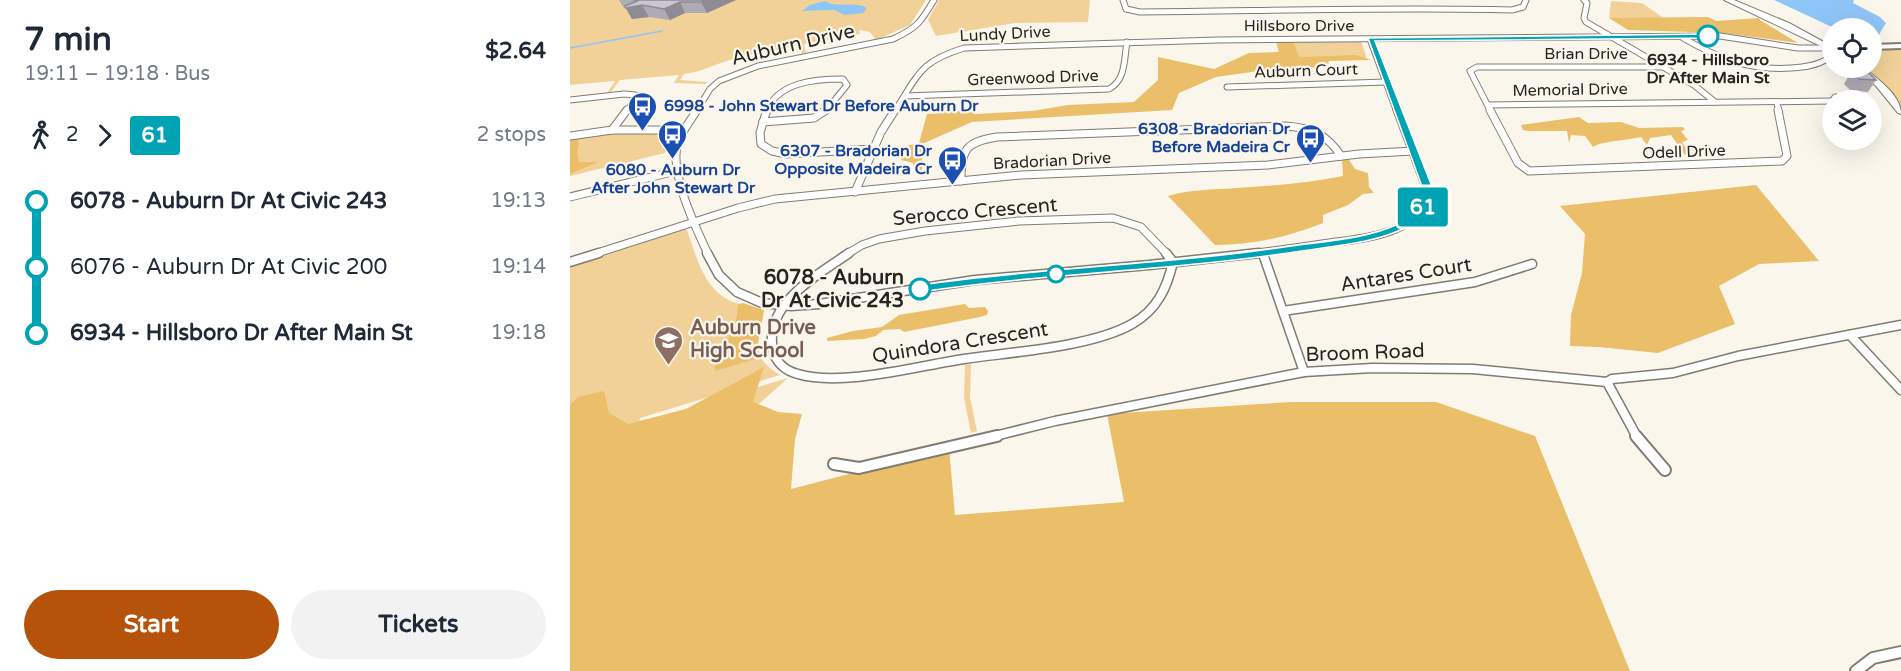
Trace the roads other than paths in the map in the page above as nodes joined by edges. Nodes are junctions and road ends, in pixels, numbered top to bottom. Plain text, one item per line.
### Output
1 (934, 0) edge
2 (1123, 0) edge
3 (1526, 0) edge
4 (1584, 0) edge
5 (1728, 0) edge
6 (1683, 37) junction
7 (1612, 38) junction
8 (1812, 38) junction
9 (1370, 39) junction
10 (1127, 42) junction
11 (1822, 45) edge
12 (1901, 46) edge
13 (1882, 47) edge
14 (1809, 48) junction
15 (1822, 50) edge
16 (1822, 62) edge
17 (1662, 67) junction
18 (1872, 78) edge
19 (1386, 82) junction
20 (1227, 87) dead end
21 (905, 96) junction
22 (570, 100) edge
23 (1822, 101) edge
24 (1715, 102) junction
25 (1777, 103) junction
26 (1488, 105) junction
27 (1901, 111) edge
28 (763, 122) junction
29 (612, 130) junction
30 (684, 130) junction
31 (570, 135) edge
32 (873, 149) junction
33 (1413, 151) junction
34 (1341, 156) junction
35 (676, 171) junction
36 (961, 181) junction
37 (855, 192) junction
38 (570, 197) edge
39 (695, 221) junction
40 (1263, 254) junction
41 (570, 262) edge
42 (1173, 262) junction
43 (1532, 264) dead end
44 (784, 305) junction
45 (1283, 311) junction
46 (1901, 325) edge
47 (1850, 335) junction
48 (1304, 372) junction
49 (1607, 381) junction
50 (1901, 390) edge
51 (834, 464) dead end
52 (1665, 470) dead end
53 (1901, 652) edge
54 (1856, 671) edge

1 - 30 street, Auburn Drive
2 - 3 street
4 - 7 street
5 - 8 main road
6 - 7 street, Hillsboro Drive
6 - 14 street, Hillsboro Drive
6 - 16 street
7 - 9 street, Hillsboro Drive
7 - 17 street
8 - 11 main road
8 - 14 main road
9 - 10 street, Hillsboro Drive
9 - 19 street, Auburn Drive
10 - 21 street, Lundy Drive
10 - 21 street, Greenwood Drive
12 - 13 street
14 - 15 main road
17 - 24 street
17 - 26 street, Brian Drive
18 - 27 main road
19 - 20 street, Auburn Court
19 - 33 street, Auburn Drive
21 - 32 street, Lundy Drive
22 - 29 street
23 - 25 street, Memorial Drive
24 - 25 street, Memorial Drive
24 - 26 street, Memorial Drive
25 - 26 street, Odell Drive
28 - 28 street
28 - 32 street
29 - 30 street
29 - 31 street
30 - 35 street, Auburn Drive
32 - 37 street, Lundy Drive
33 - 34 street, Bradorian Drive
33 - 40 street, Auburn Drive
34 - 36 street, Bradorian Drive
34 - 36 street
35 - 38 street
35 - 39 street, Auburn Drive
36 - 37 street, Bradorian Drive
37 - 39 street, Bradorian Drive
39 - 41 street, Bradorian Drive
39 - 44 street, Auburn Drive
40 - 42 street, Auburn Drive
40 - 45 street
42 - 44 street, Auburn Drive
42 - 44 street, Serocco Crescent
42 - 44 street, Quindora Crescent
43 - 45 street, Antares Court
45 - 48 street
46 - 47 street, Broom Road
47 - 49 street, Broom Road
47 - 50 street
48 - 49 street, Broom Road
48 - 51 street, Broom Road
49 - 52 street
53 - 54 street

